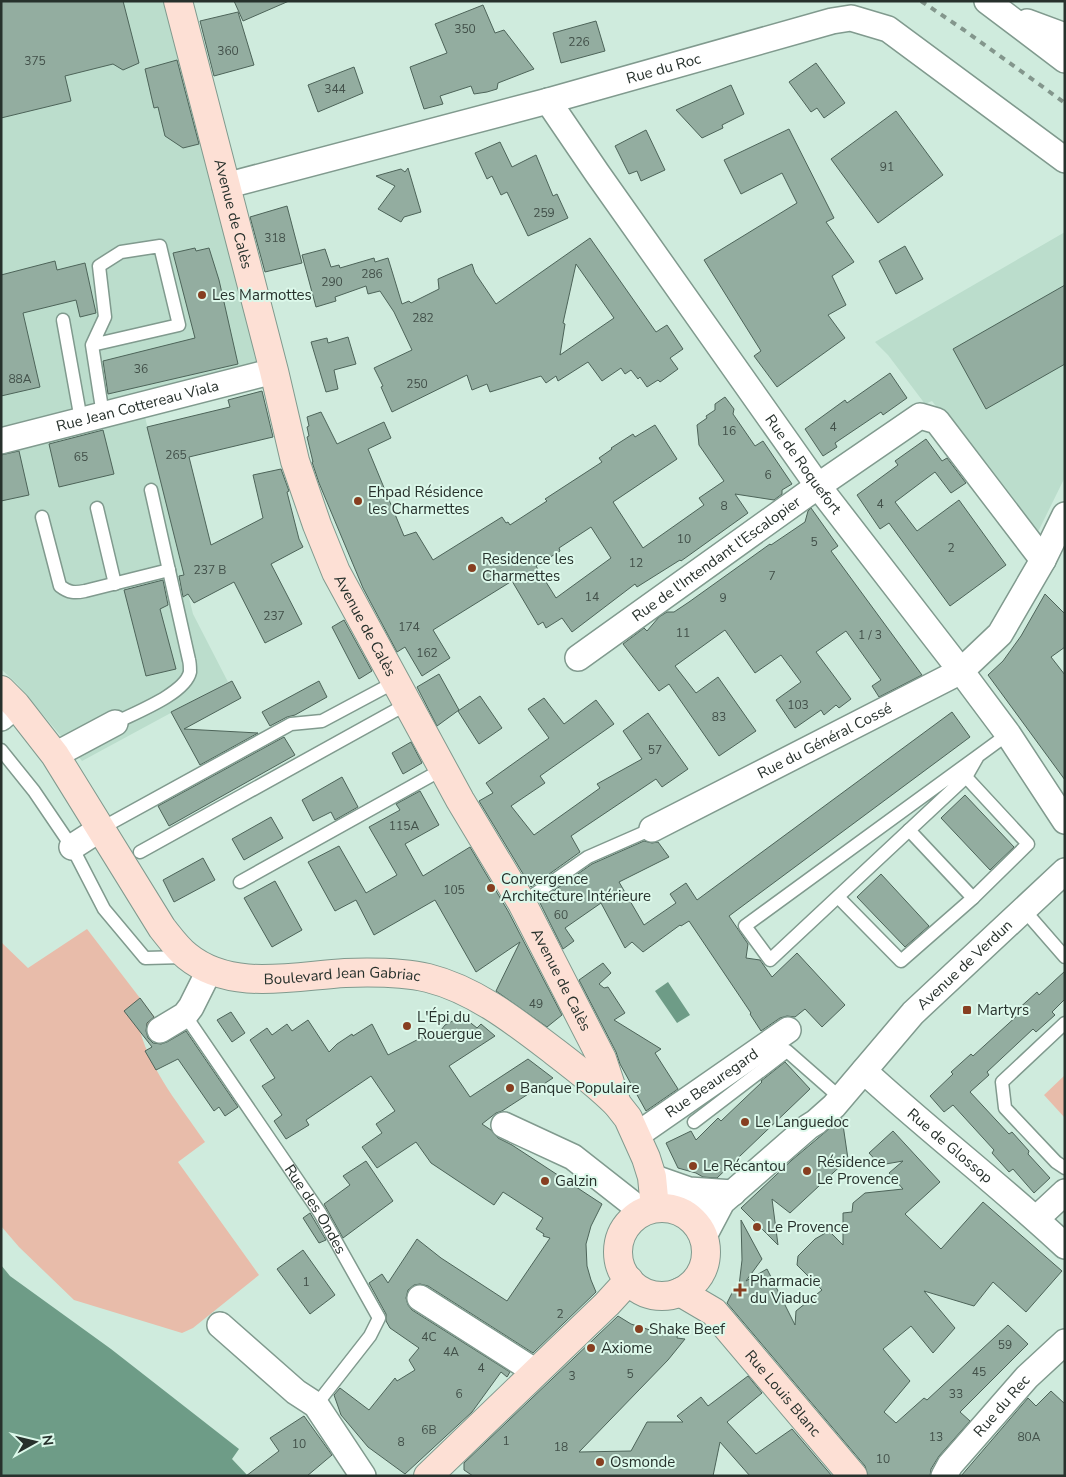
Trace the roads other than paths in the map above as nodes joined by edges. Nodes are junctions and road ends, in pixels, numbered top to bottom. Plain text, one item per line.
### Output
1 (178, 1) edge
2 (846, 1) edge
3 (994, 7) edge
4 (868, 22) junction
5 (1065, 36) edge
6 (1065, 60) edge
7 (548, 101) junction
8 (1065, 160) edge
9 (225, 186) junction
10 (63, 320) dead end
11 (92, 345) junction
12 (274, 371) junction
13 (92, 418) junction
14 (1, 441) edge
15 (818, 486) junction
16 (151, 490) dead end
17 (97, 508) dead end
18 (1065, 515) edge
19 (42, 517) dead end
20 (1043, 560) junction
21 (169, 570) junction
22 (115, 584) junction
23 (578, 658) dead end
24 (962, 671) junction
25 (401, 693) junction
26 (6, 705) edge
27 (115, 723) joint
28 (1008, 734) junction
29 (1, 750) edge
30 (55, 755) junction
31 (978, 756) junction
32 (443, 769) junction
33 (966, 777) junction
34 (1065, 821) edge
35 (100, 829) junction
36 (652, 829) joint
37 (909, 830) junction
38 (72, 847) junction
39 (140, 852) dead end
40 (1065, 871) edge
41 (240, 882) dead end
42 (1065, 883) edge
43 (838, 897) junction
44 (973, 898) junction
45 (522, 903) junction
46 (1031, 918) junction
47 (1065, 956) edge
48 (199, 963) junction
49 (185, 1016) junction
50 (1065, 1023) edge
51 (160, 1030) dead end
52 (788, 1030) dead end
53 (855, 1079) junction
54 (617, 1104) junction
55 (694, 1122) dead end
56 (504, 1125) dead end
57 (637, 1135) junction
58 (1065, 1168) edge
59 (652, 1177) junction
60 (1065, 1192) edge
61 (728, 1198) junction
62 (660, 1211) junction
63 (1036, 1219) junction
64 (704, 1238) junction
65 (1065, 1246) edge
66 (700, 1273) junction
67 (629, 1280) junction
68 (680, 1292) junction
69 (420, 1298) dead end
70 (714, 1312) junction
71 (220, 1325) dead end
72 (1065, 1342) edge
73 (536, 1372) junction
74 (316, 1405) junction
75 (436, 1474) edge
76 (363, 1476) edge
77 (853, 1476) edge
78 (944, 1476) edge

1 - 9 main road, Avenue de Calès
2 - 4 street
3 - 5 street
3 - 6 street
4 - 7 street, Rue du Roc
4 - 8 street, Rue du Roc
7 - 9 street, Rue du Roc
7 - 15 street, Rue de Roquefort
9 - 12 main road, Avenue de Calès
10 - 13 lane
11 - 11 lane
11 - 13 lane
12 - 13 street, Rue Jean Cottereau Viala
12 - 25 main road, Avenue de Calès
13 - 14 street, Rue Jean Cottereau Viala
15 - 20 street, Rue de l'Intendant l'Escalopier
15 - 23 street, Rue de l'Intendant l'Escalopier
15 - 24 street, Rue de Roquefort
16 - 21 lane
17 - 22 lane
18 - 20 street, Rue du Général Cossé
19 - 22 lane
20 - 24 street, Rue du Général Cossé
21 - 22 lane
21 - 27 lane
24 - 28 street, Rue de Roquefort
24 - 36 street, Rue du Général Cossé
25 - 32 main road, Avenue de Calès
25 - 35 lane
25 - 39 lane
26 - 30 main road
27 - 30 street
28 - 31 lane
28 - 34 street, Rue de Roquefort
29 - 38 lane
30 - 35 main road
31 - 33 lane
31 - 43 lane
32 - 41 lane
32 - 45 main road, Avenue de Calès
33 - 37 lane
33 - 44 lane
35 - 38 street
35 - 48 main road
36 - 45 lane, Rue du Général Cossé
37 - 43 lane
37 - 44 lane
38 - 48 lane
40 - 53 street, Avenue de Verdun
42 - 46 street, Avenue de Verdun
43 - 44 lane
45 - 54 main road, Avenue de Calès
46 - 47 lane
46 - 53 street, Avenue de Verdun
48 - 49 street
48 - 54 main road, Boulevard Jean Gabriac
49 - 51 street
49 - 74 lane, Rue des Ondes
50 - 58 lane
52 - 57 street, Rue Beauregard
53 - 55 lane
53 - 61 street, Avenue de Verdun
53 - 63 street, Rue de Glossop
54 - 57 main road, Avenue de Calès
56 - 62 street
57 - 59 main road, Avenue de Calès
59 - 61 street
59 - 62 main road, Avenue de Calès
60 - 63 street
61 - 62 street, Avenue de Verdun
61 - 64 street, Avenue de Verdun
62 - 64 main road
62 - 67 main road
63 - 65 street, Rue de Glossop
64 - 66 main road
66 - 68 main road
66 - 70 main road, Rue Louis Blanc
67 - 68 main road
67 - 73 main road
68 - 70 main road, Rue Louis Blanc
69 - 73 street
70 - 77 main road, Rue Louis Blanc
71 - 74 street
72 - 78 street, Rue du Rec
73 - 75 main road
74 - 76 street

